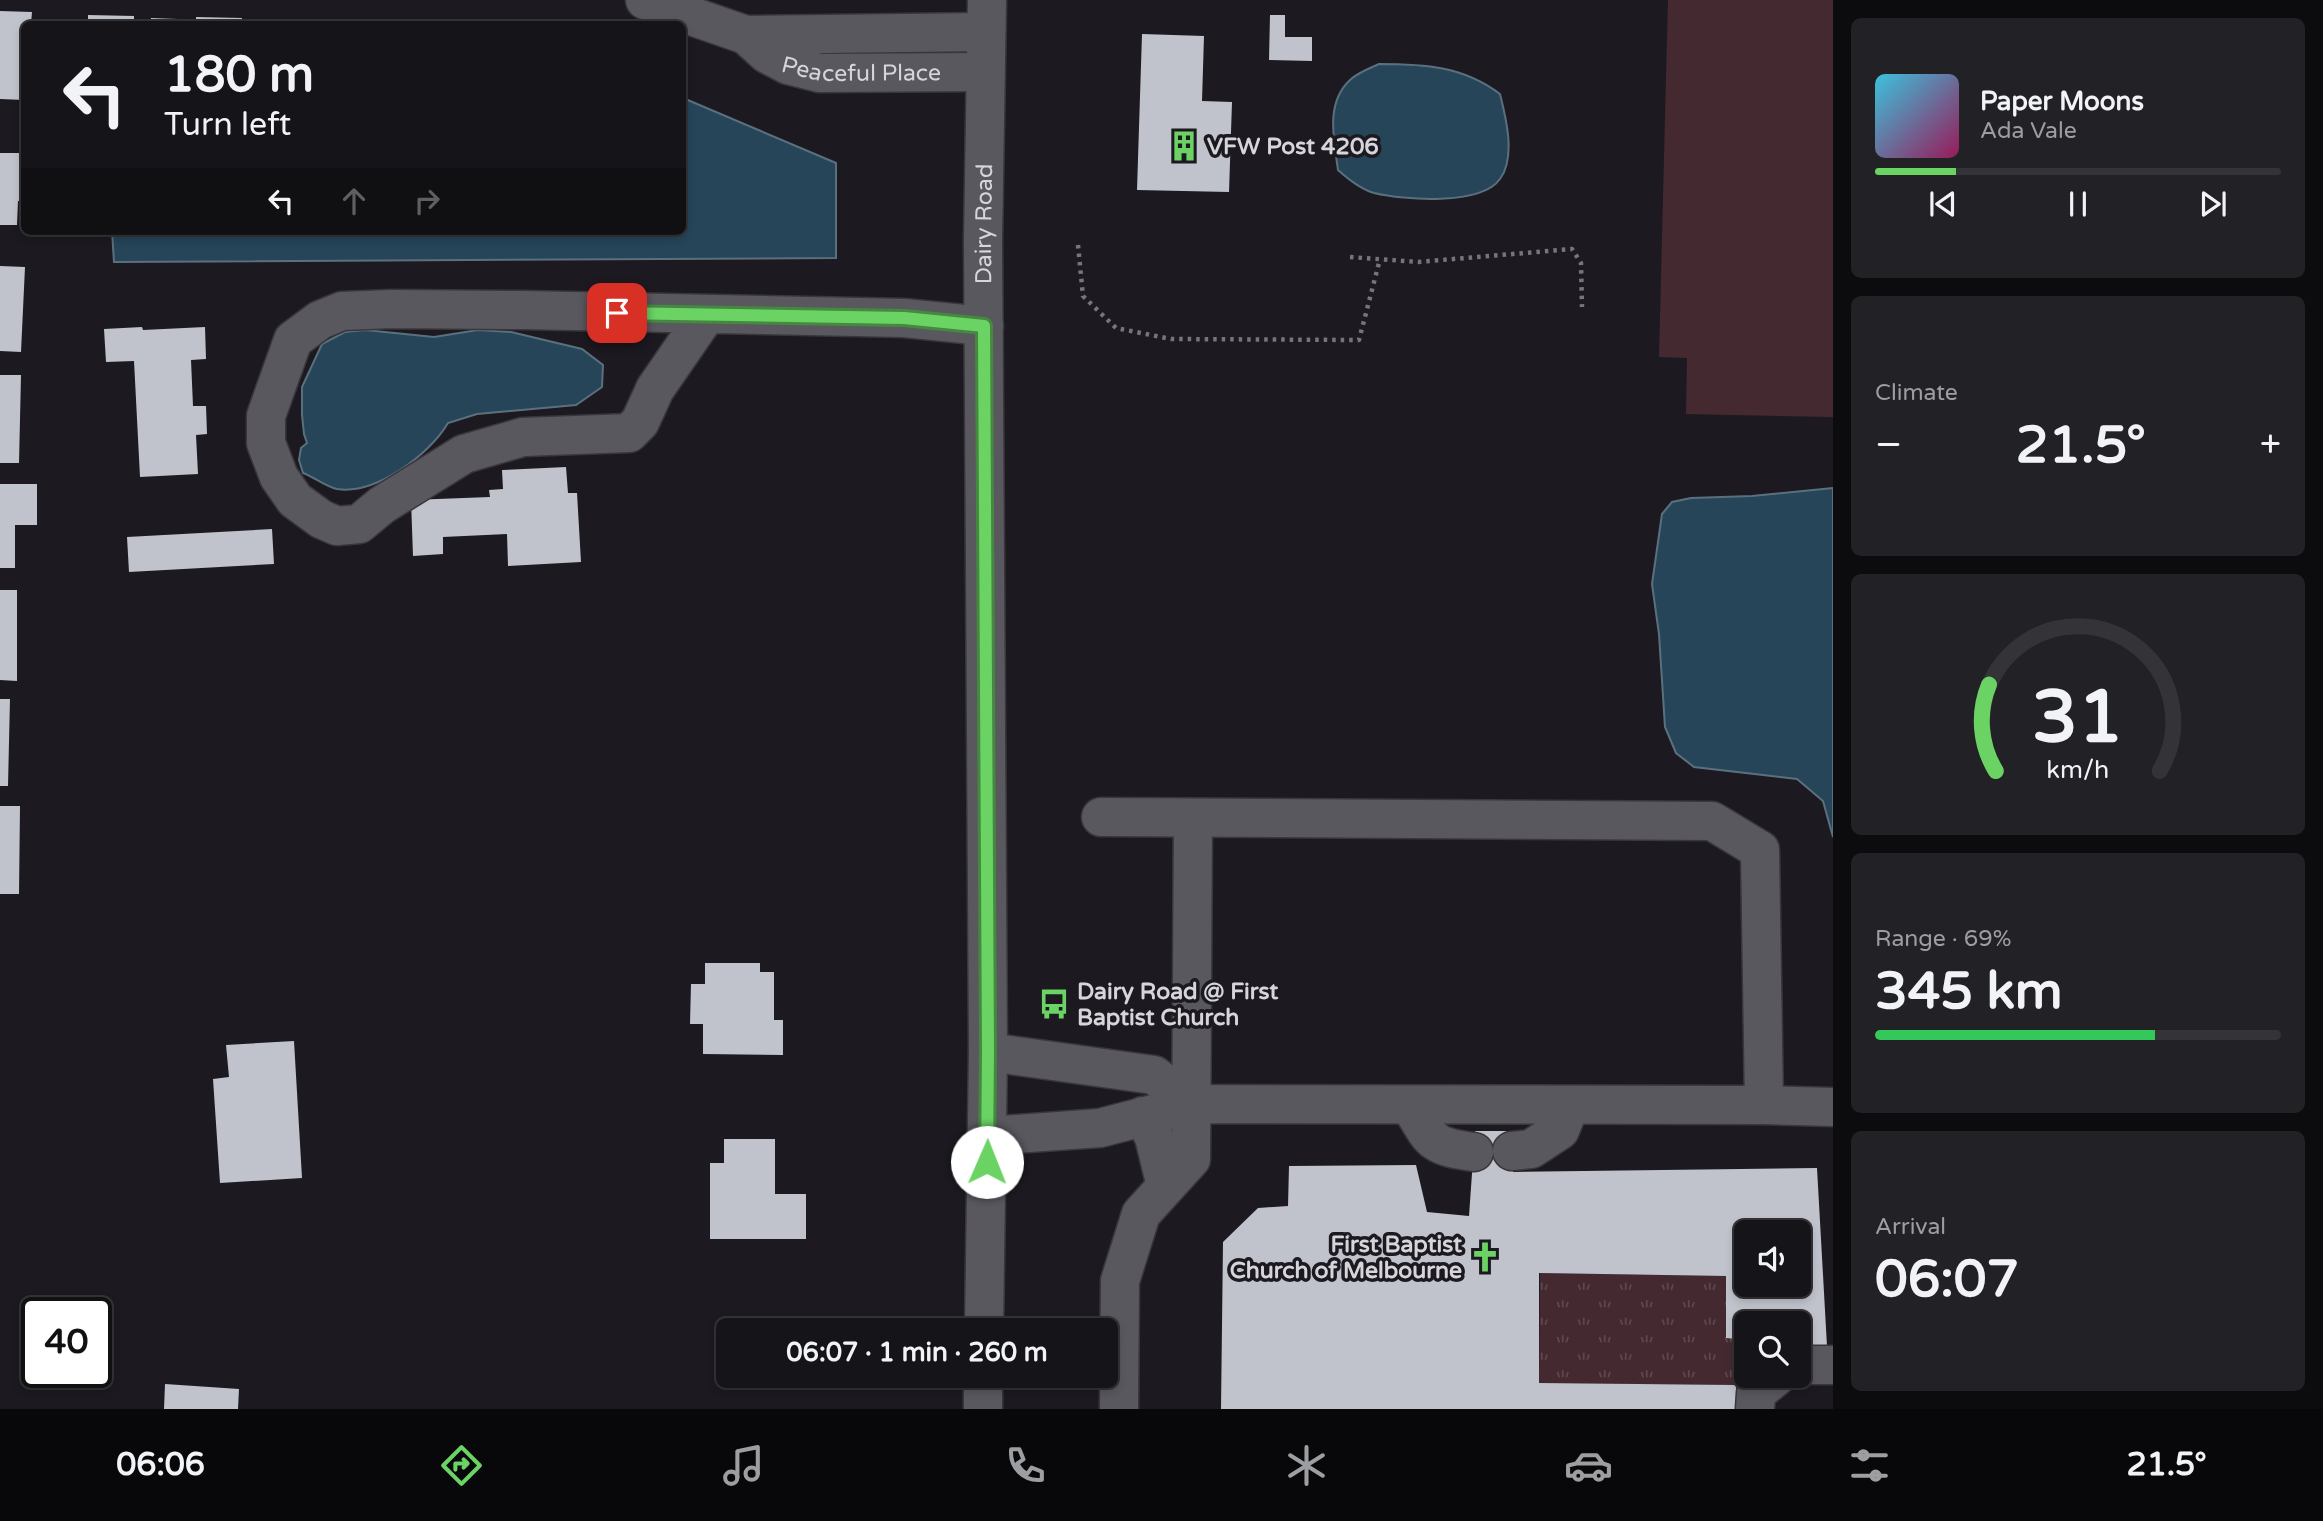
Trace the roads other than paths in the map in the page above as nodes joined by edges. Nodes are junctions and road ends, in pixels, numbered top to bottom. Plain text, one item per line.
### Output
1 (645, 0) edge
2 (986, 16) edge
3 (746, 35) junction
4 (985, 72) junction
5 (706, 315) junction
6 (984, 326) junction
7 (1101, 817) dead end
8 (1194, 818) junction
9 (988, 1052) junction
10 (1192, 1104) junction
11 (1410, 1105) junction
12 (1570, 1105) junction
13 (1764, 1105) junction
14 (1833, 1107) edge
15 (1143, 1116) junction
16 (987, 1136) junction
17 (1512, 1151) dead end
18 (1474, 1152) dead end
19 (1166, 1186) junction
20 (984, 1318) edge
21 (1811, 1365) edge
22 (1833, 1365) edge
23 (983, 1388) edge
24 (1762, 1388) edge
25 (983, 1409) edge
26 (1119, 1409) edge
27 (1755, 1409) edge

1 - 3 street, Peaceful Place
2 - 3 street, Peaceful Place
2 - 4 street, Dairy Road
3 - 4 street, Peaceful Place
4 - 6 street, Dairy Road
5 - 5 street
5 - 6 street
6 - 9 street, Dairy Road
7 - 8 street
8 - 10 street
8 - 13 street
9 - 10 street
9 - 16 street, Dairy Road
10 - 11 street
10 - 15 street
10 - 19 street
11 - 12 street
11 - 18 street
12 - 13 street
12 - 17 street
13 - 14 street
15 - 16 street
15 - 19 street
16 - 20 street, Dairy Road
19 - 26 street
21 - 22 street
23 - 25 street
24 - 27 street

